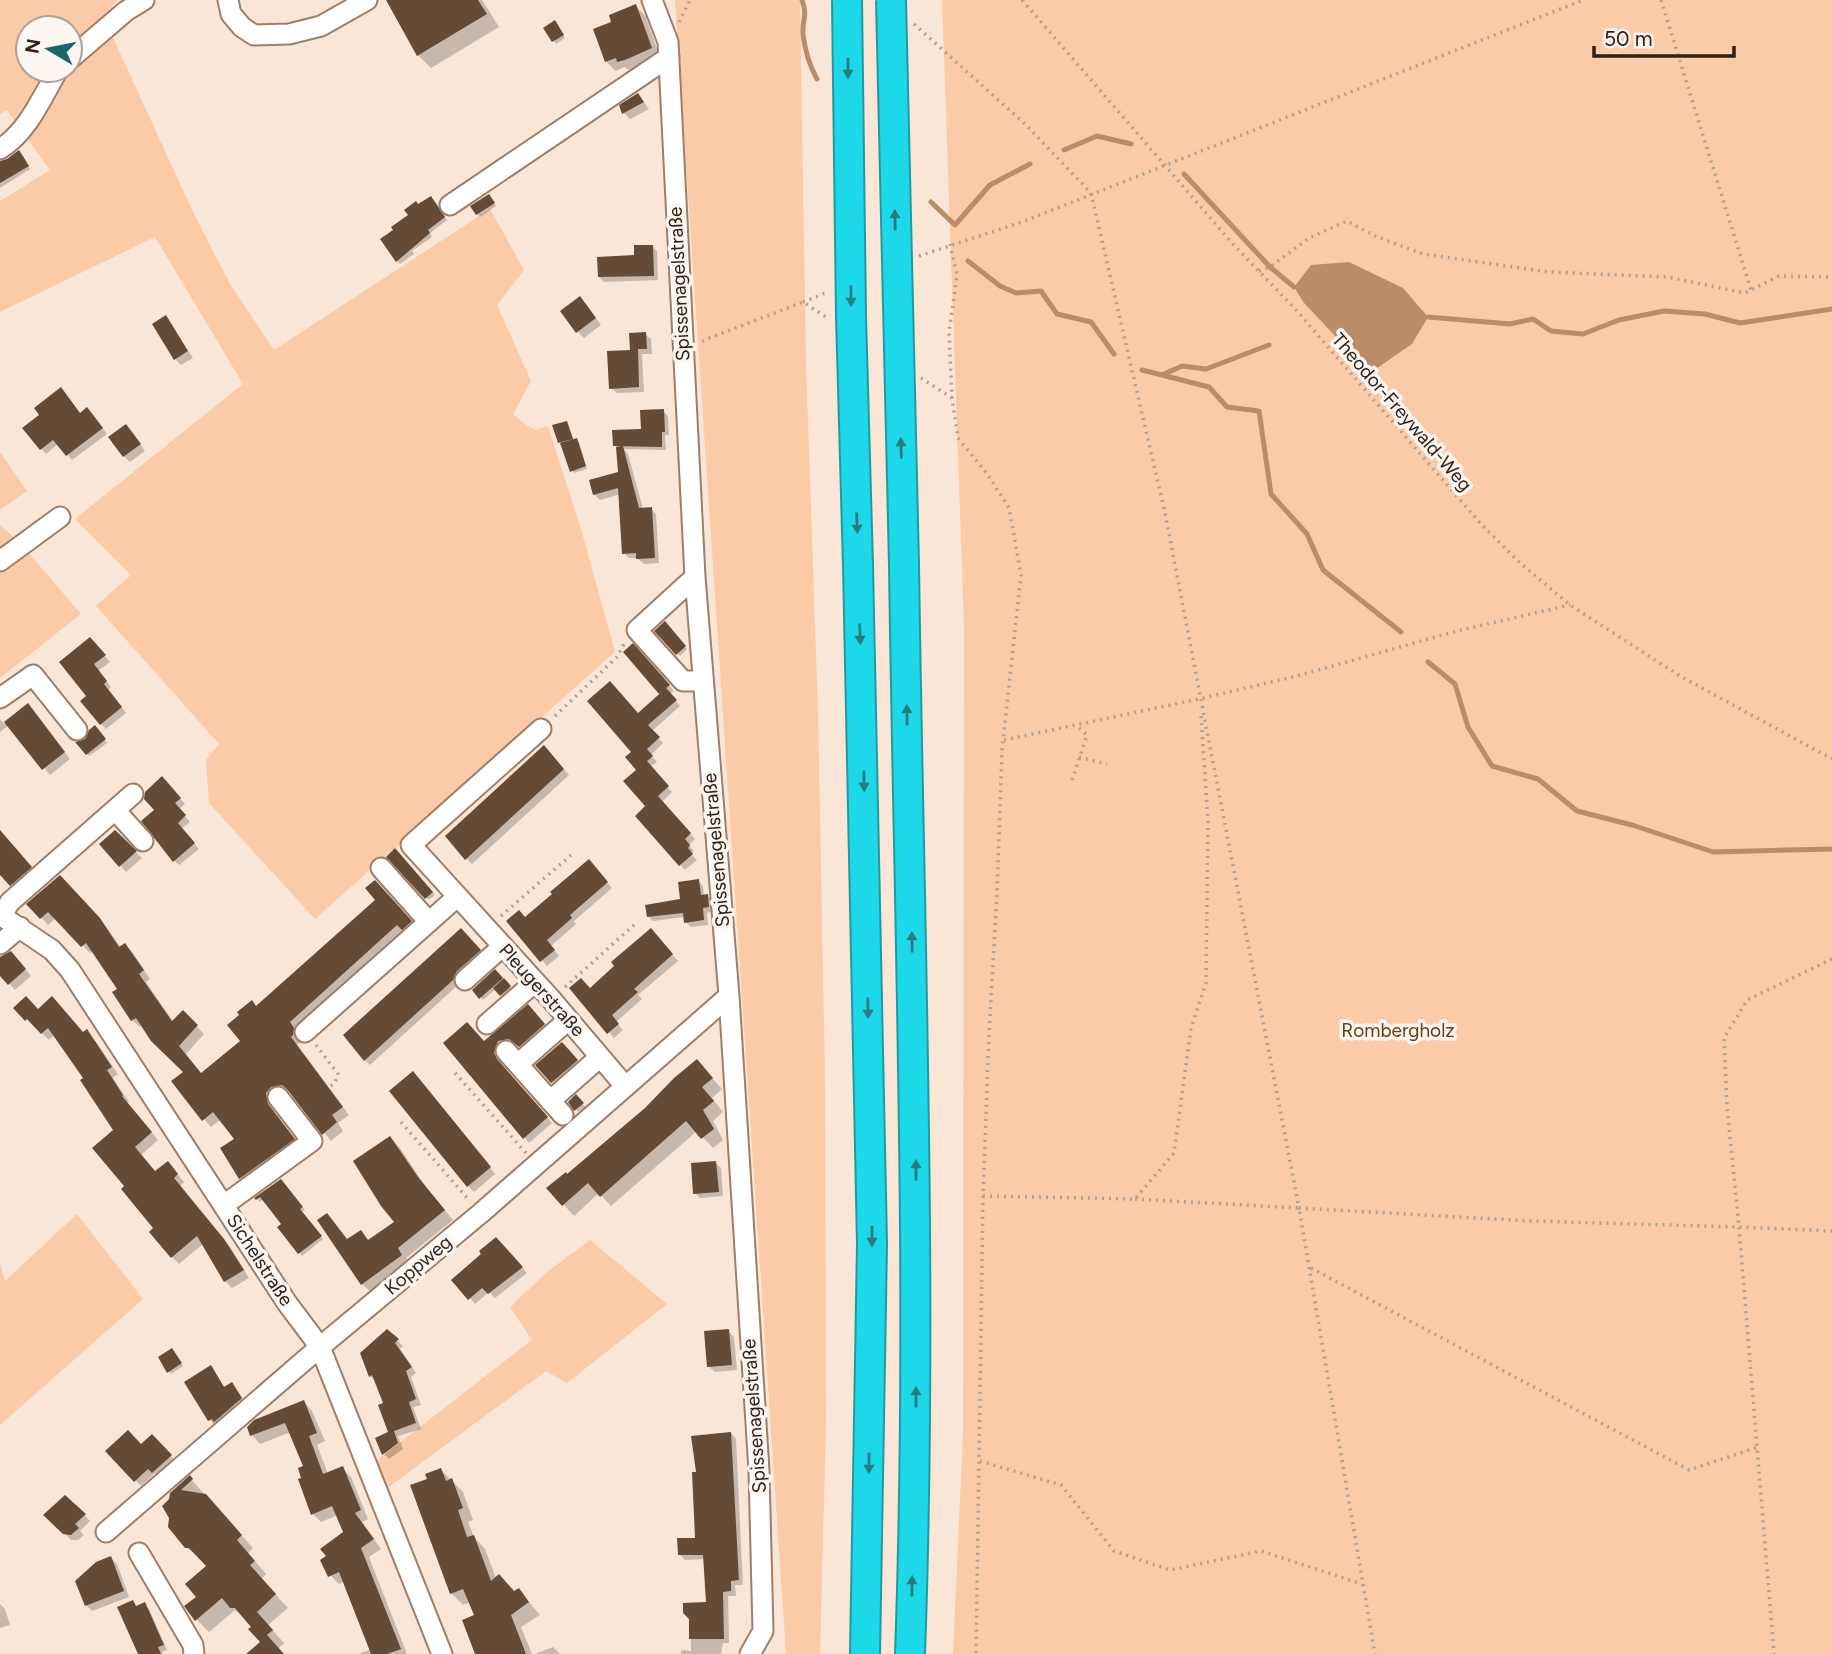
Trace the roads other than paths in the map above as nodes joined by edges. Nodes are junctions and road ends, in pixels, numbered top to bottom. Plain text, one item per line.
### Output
1 (144, 0) edge
2 (228, 0) edge
3 (366, 0) edge
4 (652, 0) edge
5 (848, 0) edge
6 (891, 0) edge
7 (84, 47) edge
8 (668, 50) junction
9 (49, 84) edge
10 (0, 149) edge
11 (450, 205) dead end
12 (60, 517) dead end
13 (0, 561) edge
14 (695, 577) junction
15 (702, 681) junction
16 (0, 698) edge
17 (541, 729) road end
18 (77, 730) dead end
19 (133, 794) dead end
20 (115, 810) junction
21 (143, 841) dead end
22 (381, 868) dead end
23 (457, 897) junction
24 (1, 916) edge
25 (427, 924) junction
26 (20, 927) junction
27 (0, 944) edge
28 (503, 946) junction
29 (465, 980) dead end
30 (535, 982) junction
31 (729, 996) junction
32 (569, 1020) junction
33 (487, 1024) dead end
34 (305, 1032) road end
35 (600, 1057) junction
36 (625, 1086) junction
37 (278, 1097) dead end
38 (225, 1205) junction
39 (320, 1346) junction
40 (106, 1532) dead end
41 (139, 1553) dead end
42 (434, 1651) edge
43 (194, 1654) edge
44 (750, 1654) edge
45 (864, 1654) edge
46 (910, 1654) edge

1 - 7 street
2 - 3 street
4 - 8 street, Spissenagelstraße
5 -> 45 highway, bridge
46 -> 6 highway, bridge
8 - 11 street
8 - 14 street, Spissenagelstraße
9 - 10 street
12 - 13 street
14 - 15 street, Spissenagelstraße
14 - 15 street
15 - 31 street, Spissenagelstraße
16 - 18 street
17 - 23 street, Pleugerstraße
19 - 20 street
20 - 21 street
20 - 24 street
22 - 25 street
23 - 25 street
23 - 28 street, Pleugerstraße
24 - 26 street, Sichelstraße
25 - 34 street
26 - 27 street
26 - 38 street, Sichelstraße
28 - 29 street
28 - 30 street, Pleugerstraße
30 - 32 street, Pleugerstraße
30 - 33 street
31 - 36 street, Koppweg
31 - 44 street, Spissenagelstraße
32 - 35 street, Pleugerstraße
32 - 35 street
35 - 36 street, Pleugerstraße
36 - 39 street, Koppweg
37 - 38 street
38 - 39 street, Sichelstraße
39 - 40 street, Koppweg
39 - 42 street, Sichelstraße
41 - 43 street

